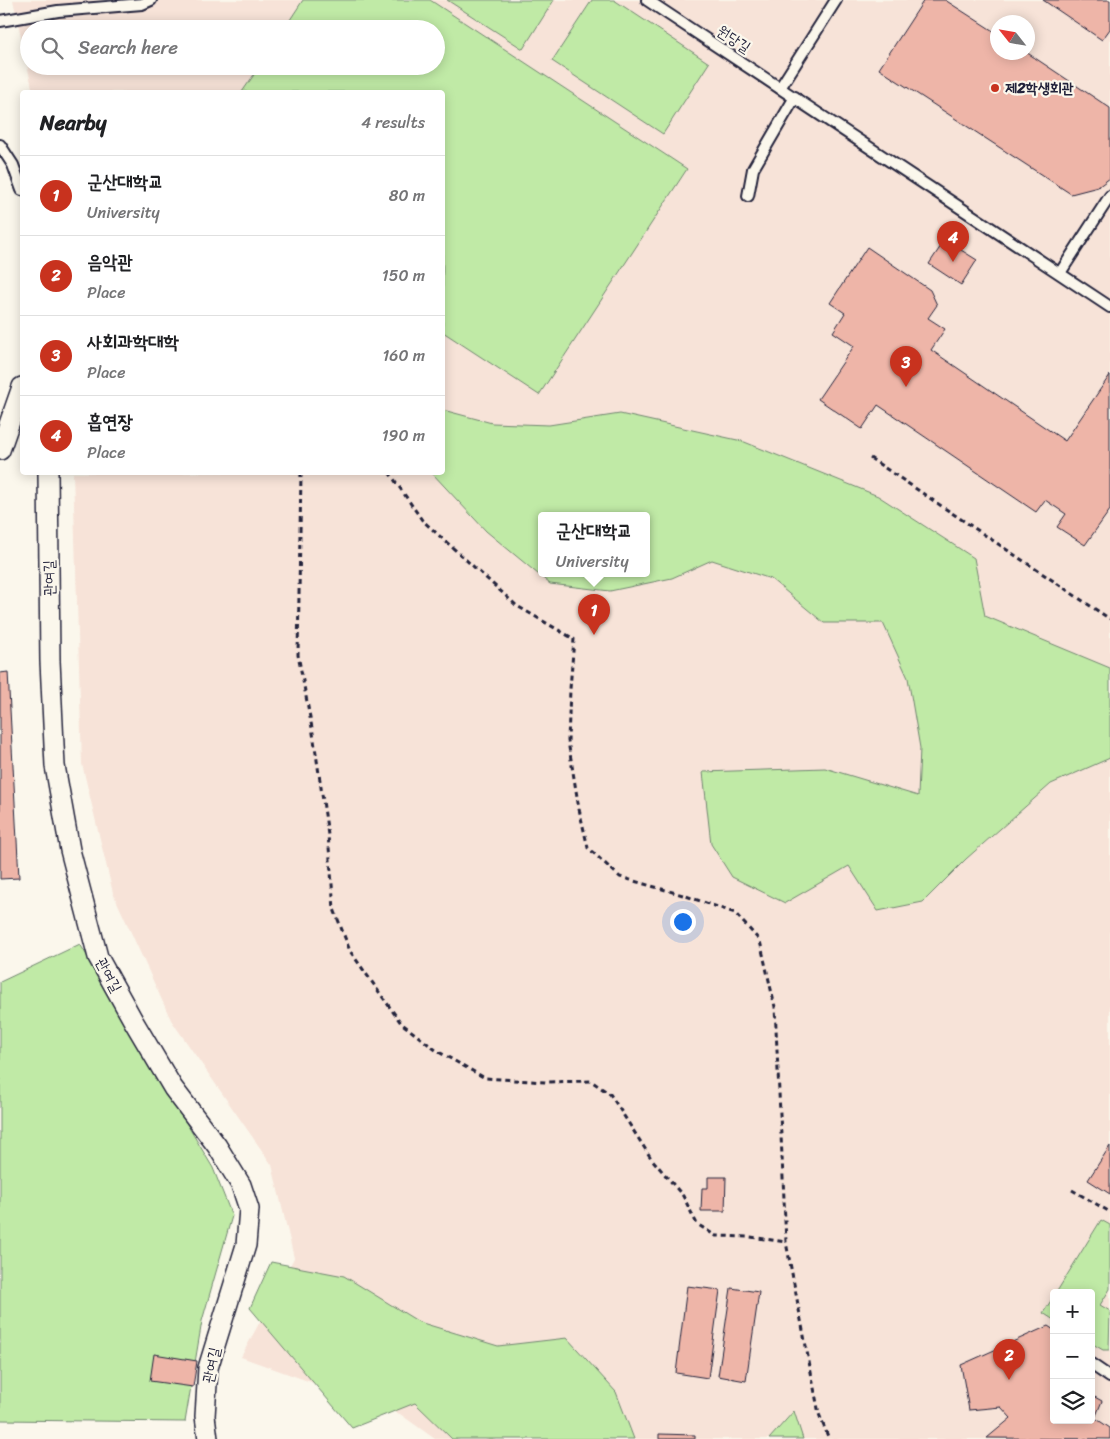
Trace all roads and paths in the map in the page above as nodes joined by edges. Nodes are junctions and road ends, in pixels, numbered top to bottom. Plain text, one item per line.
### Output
1 (151, 0) edge
2 (647, 0) edge
3 (836, 0) edge
4 (0, 21) edge
5 (780, 88) junction
6 (795, 97) junction
7 (0, 145) edge
8 (20, 184) edge
9 (748, 196) dead end
10 (1110, 196) edge
11 (1060, 273) junction
12 (1110, 307) edge
13 (20, 393) edge
14 (0, 450) edge
15 (870, 458) dead end
16 (48, 475) edge
17 (301, 475) edge
18 (391, 475) edge
19 (1110, 619) edge
20 (1072, 1190) dead end
21 (1110, 1212) edge
22 (786, 1242) junction
23 (1095, 1367) edge
24 (1110, 1377) edge
25 (208, 1439) edge
26 (829, 1439) edge

1 - 4 lane
2 - 5 lane, 원당길
3 - 5 lane
5 - 6 lane, 원당길
6 - 9 lane
6 - 11 lane, 원당길
7 - 8 lane
10 - 11 lane
11 - 12 lane, 원당길
13 - 14 street
15 - 19 path
16 - 25 street, 관여길
17 - 22 path
18 - 22 path
20 - 21 path
22 - 26 path
23 - 24 lane

